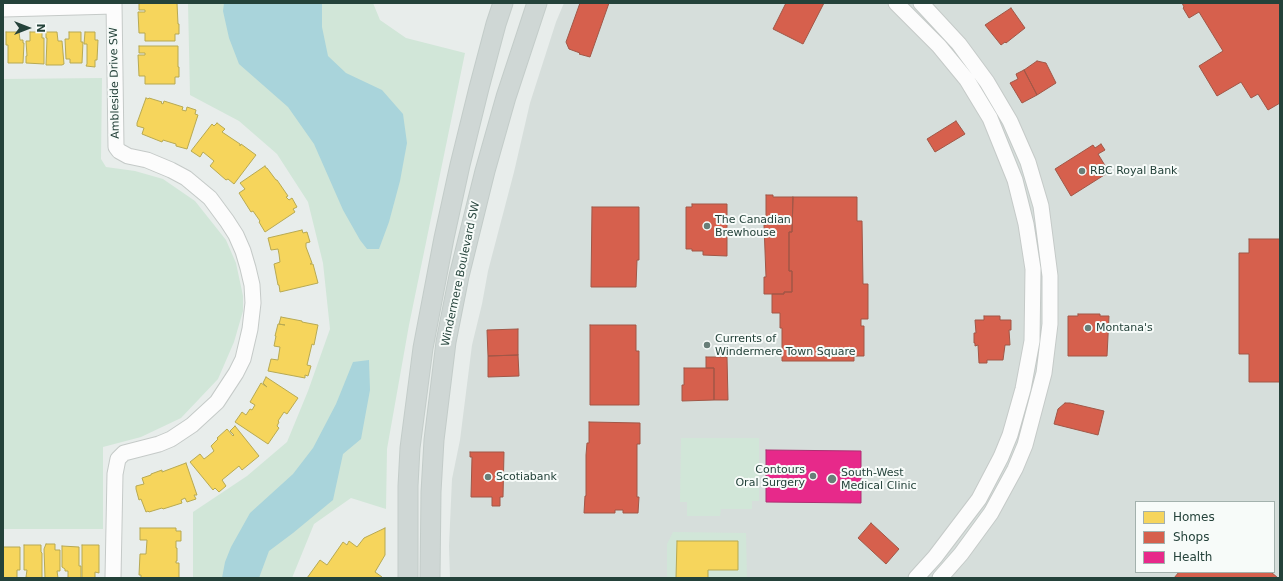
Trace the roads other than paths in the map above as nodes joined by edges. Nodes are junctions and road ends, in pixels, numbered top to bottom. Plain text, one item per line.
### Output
1 (503, 3) edge
2 (537, 3) edge
3 (896, 3) edge
4 (921, 3) edge
5 (114, 5) edge
6 (3, 9) edge
7 (114, 578) edge
8 (408, 578) edge
9 (430, 578) edge
10 (916, 578) edge
11 (940, 578) edge

1 - 8 main road, Windermere Boulevard SW
2 - 9 main road, Windermere Boulevard SW
3 - 10 street
4 - 11 street
5 - 6 street
5 - 7 street, Ambleside Drive SW

